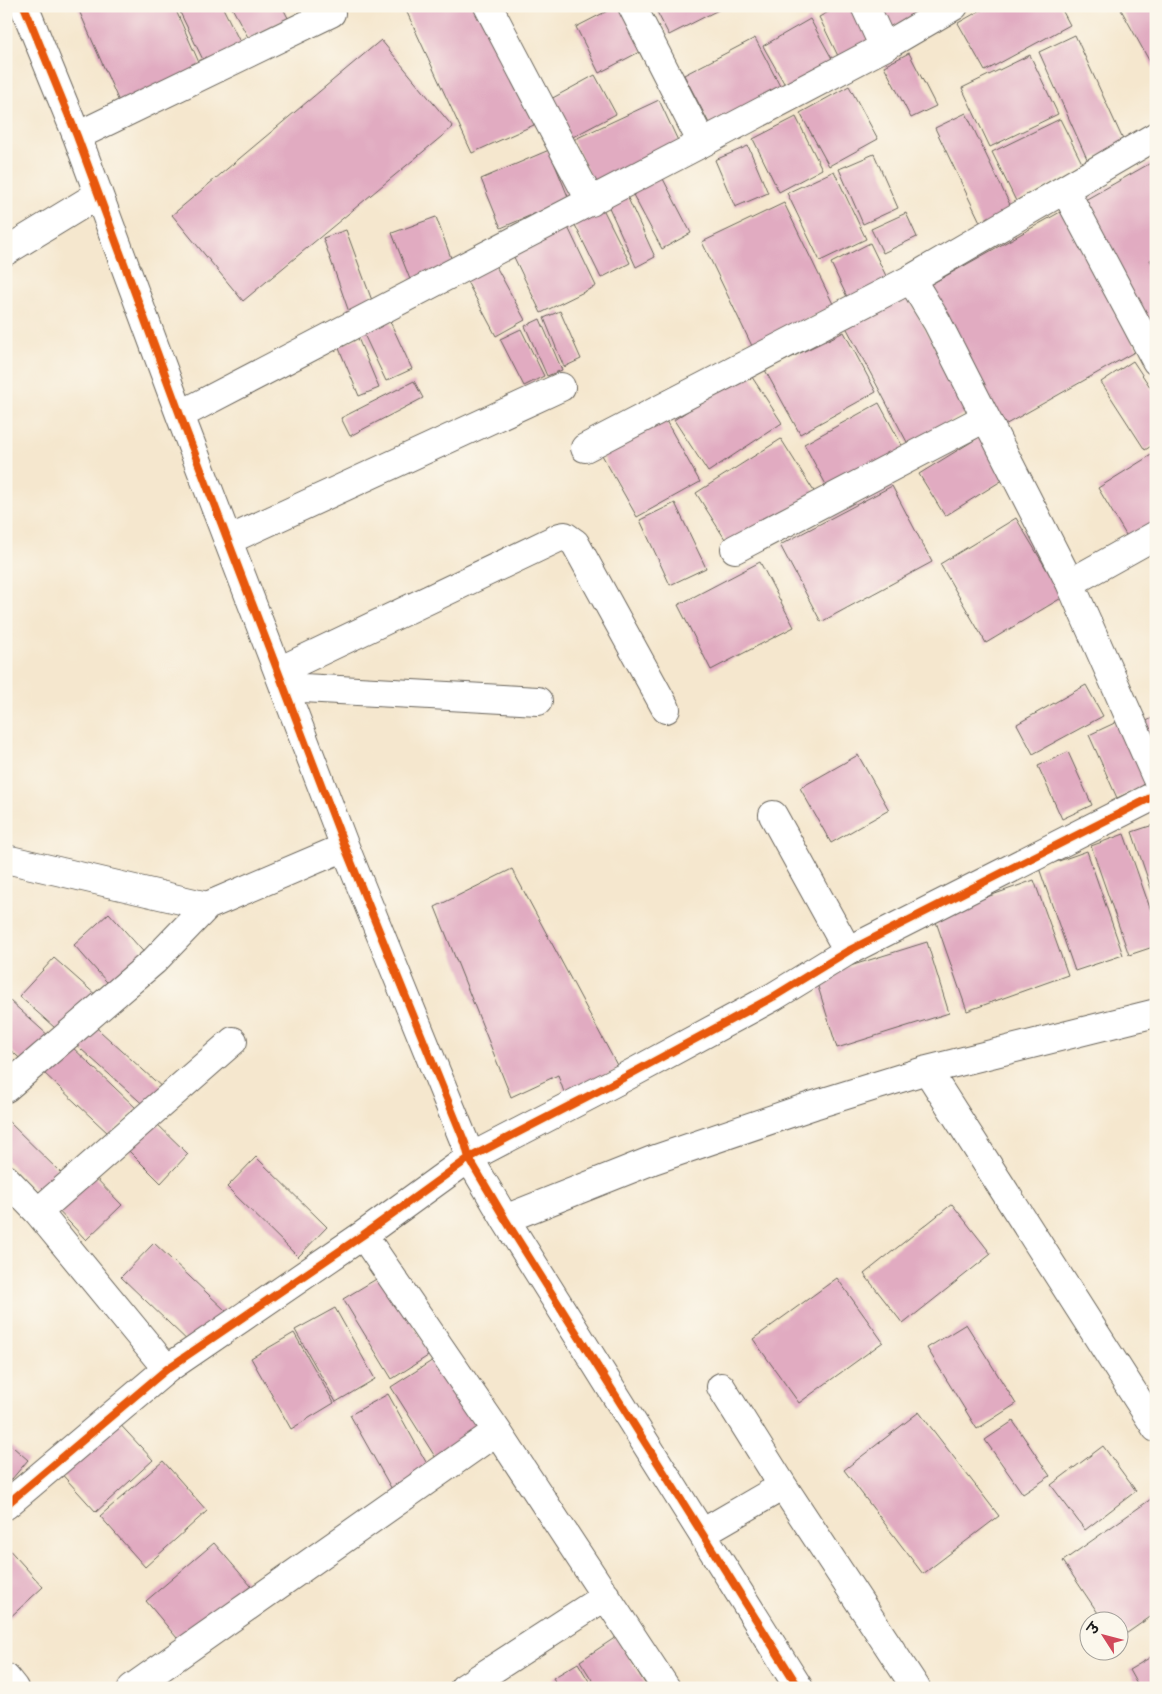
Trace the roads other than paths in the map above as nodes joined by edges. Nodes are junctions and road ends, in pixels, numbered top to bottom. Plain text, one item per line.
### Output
1 (24, 6) edge
2 (488, 6) edge
3 (632, 6) edge
4 (865, 6) edge
5 (954, 6) edge
6 (331, 13) dead end
7 (884, 47) junction
8 (77, 136) junction
9 (1156, 136) edge
10 (702, 143) junction
11 (1065, 190) junction
12 (98, 196) junction
13 (591, 202) junction
14 (6, 250) edge
15 (911, 279) junction
16 (1156, 362) edge
17 (562, 386) dead end
18 (180, 415) junction
19 (985, 418) junction
20 (585, 448) dead end
21 (1156, 535) edge
22 (229, 540) junction
23 (736, 549) dead end
24 (1070, 583) junction
25 (282, 679) junction
26 (538, 701) dead end
27 (666, 709) dead end
28 (1156, 777) edge
29 (1156, 795) edge
30 (773, 815) dead end
31 (345, 847) junction
32 (6, 859) edge
33 (207, 906) junction
34 (848, 951) junction
35 (1156, 1013) edge
36 (233, 1041) dead end
37 (927, 1070) junction
38 (6, 1088) edge
39 (469, 1158) junction
40 (6, 1179) edge
41 (38, 1212) junction
42 (505, 1220) junction
43 (363, 1235) junction
44 (168, 1369) junction
45 (721, 1387) dead end
46 (1156, 1428) edge
47 (497, 1431) junction
48 (783, 1486) junction
49 (6, 1505) edge
50 (702, 1533) junction
51 (606, 1596) junction
52 (6, 1678) edge
53 (14, 1688) edge
54 (132, 1688) edge
55 (464, 1688) edge
56 (666, 1688) edge
57 (799, 1688) edge
58 (916, 1688) edge

1 - 8 street
2 - 13 street
3 - 10 street
4 - 7 street
5 - 7 street
6 - 8 street
7 - 10 street
8 - 12 street
9 - 11 street
10 - 13 street
11 - 15 street
11 - 16 street
12 - 14 street
12 - 18 street
13 - 18 street
15 - 19 street
15 - 20 street
17 - 22 street
18 - 22 street
19 - 23 street
19 - 24 street
21 - 24 street
22 - 25 street
24 - 28 street
25 - 26 street
25 - 27 street
25 - 31 street
29 - 34 street
30 - 34 street
31 - 33 street
31 - 39 street
32 - 33 street
33 - 38 street
34 - 39 street
35 - 37 street
36 - 41 street
37 - 42 street
37 - 46 street
39 - 42 street
39 - 43 street
40 - 41 street
41 - 44 street
42 - 50 street
43 - 44 street
43 - 47 street
44 - 49 street
45 - 48 street
47 - 51 street
47 - 54 street
48 - 50 street
48 - 58 street
50 - 57 street
51 - 55 street
51 - 56 street
52 - 53 street

